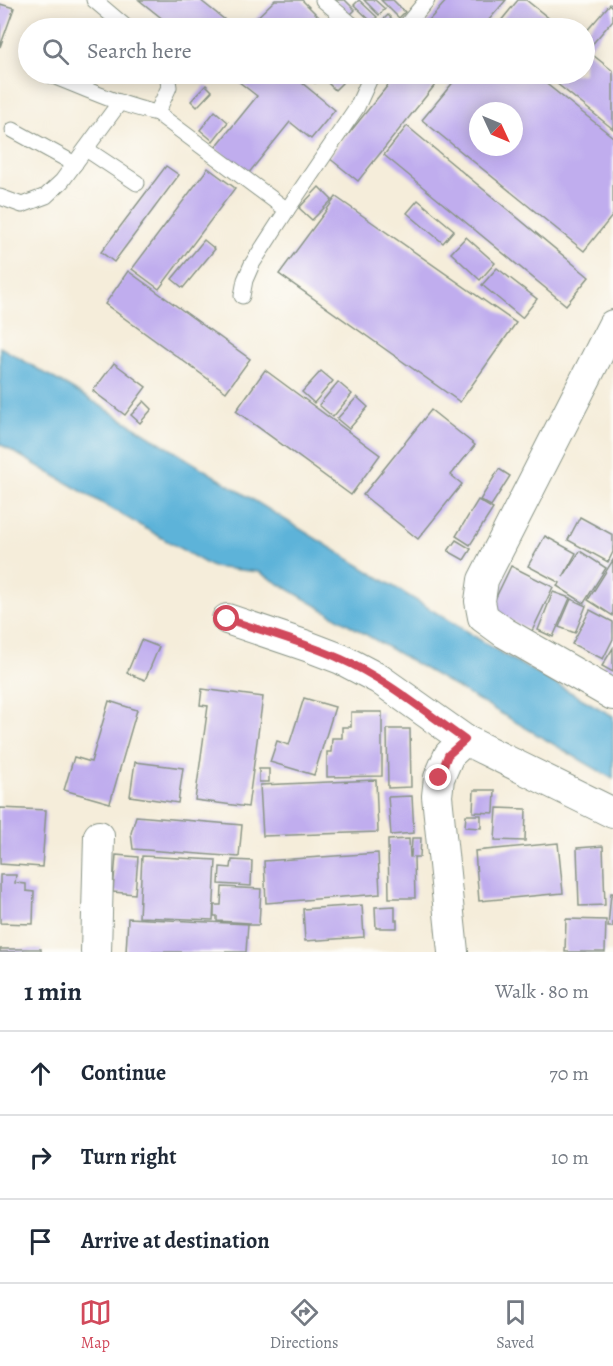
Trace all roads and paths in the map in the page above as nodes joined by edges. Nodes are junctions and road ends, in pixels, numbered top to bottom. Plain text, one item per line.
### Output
1 (94, 0) edge
2 (323, 0) edge
3 (428, 0) edge
4 (116, 18) edge
5 (344, 18) edge
6 (413, 18) edge
7 (74, 84) edge
8 (168, 84) edge
9 (367, 84) edge
10 (120, 102) junction
11 (157, 113) junction
12 (13, 130) dead end
13 (86, 148) junction
14 (75, 164) junction
15 (137, 183) dead end
16 (0, 197) edge
17 (287, 210) junction
18 (242, 296) dead end
19 (613, 325) edge
20 (227, 619) dead end
21 (613, 695) edge
22 (465, 740) junction
23 (613, 813) edge
24 (99, 836) dead end
25 (96, 952) edge
26 (453, 952) edge

1 - 4 lane
2 - 5 lane
3 - 6 lane
7 - 10 lane
8 - 11 lane
9 - 17 lane
10 - 11 lane
10 - 13 lane
11 - 17 lane
12 - 14 lane
13 - 14 lane
13 - 15 lane
14 - 16 lane
17 - 18 lane
19 - 21 street
20 - 22 street
22 - 23 street
22 - 26 street
24 - 25 street

